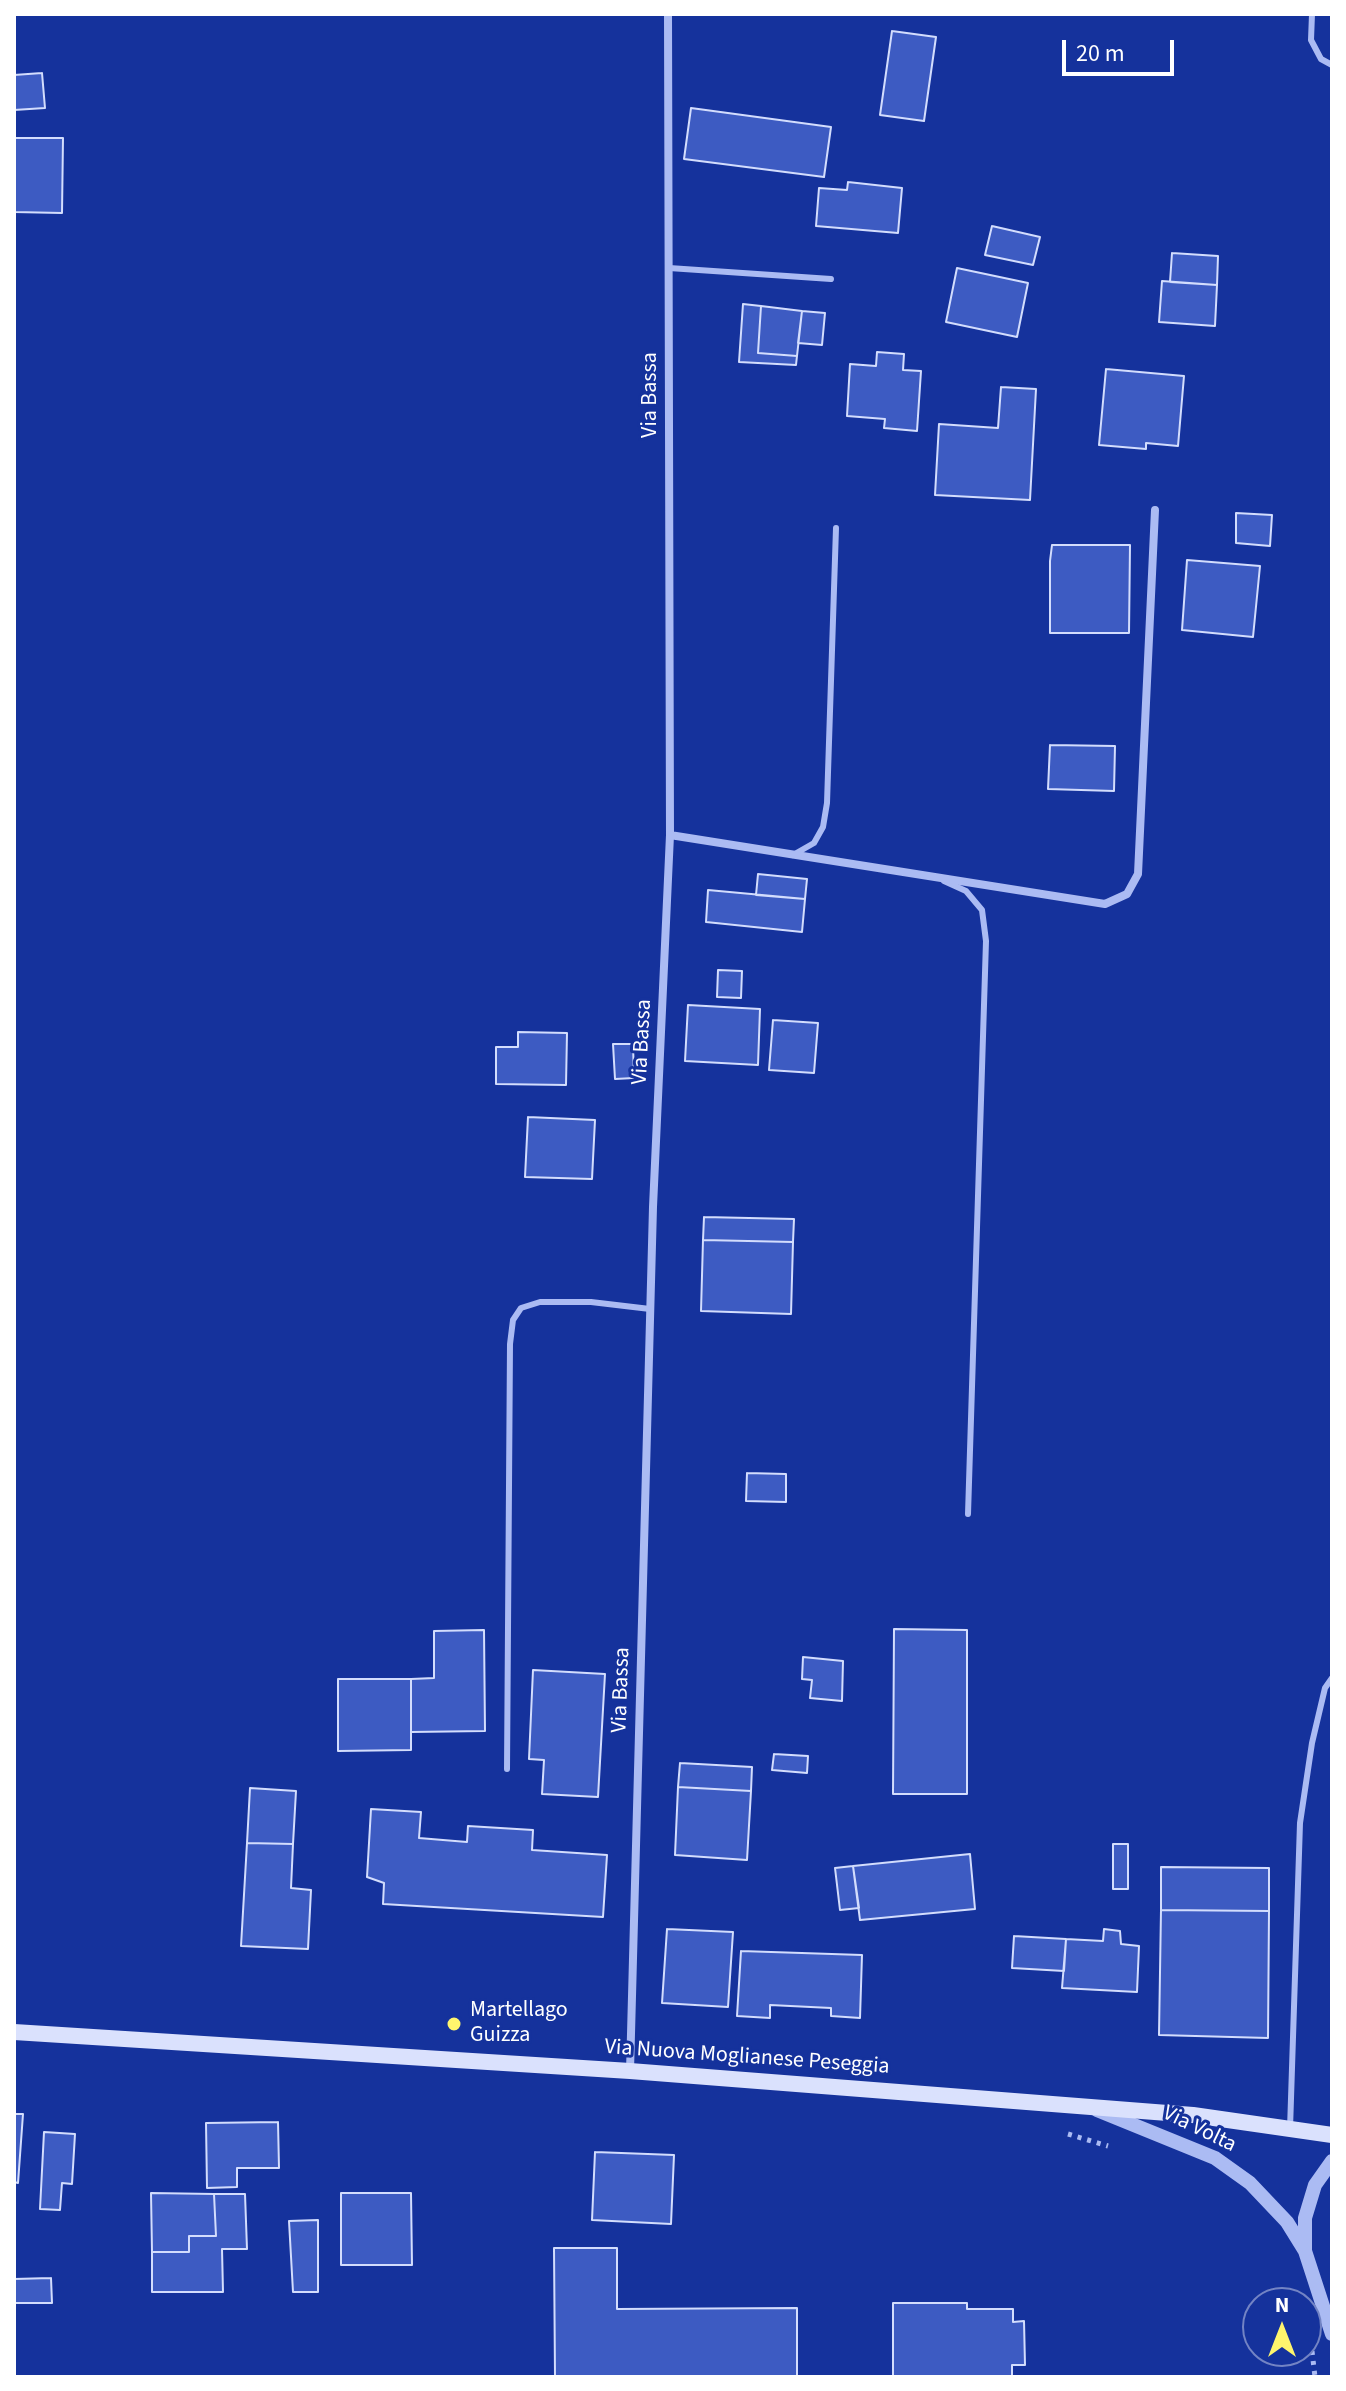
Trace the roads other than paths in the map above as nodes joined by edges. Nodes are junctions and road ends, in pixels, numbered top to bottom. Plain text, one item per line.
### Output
1 (668, 14) edge
2 (1312, 14) edge
3 (1332, 65) edge
4 (669, 268) junction
5 (831, 279) dead end
6 (1155, 510) dead end
7 (836, 528) dead end
8 (670, 835) junction
9 (793, 855) junction
10 (933, 876) junction
11 (650, 1309) junction
12 (968, 1514) dead end
13 (1332, 1678) edge
14 (507, 1769) dead end
15 (14, 2032) edge
16 (630, 2071) junction
17 (1089, 2107) junction
18 (1290, 2129) junction
19 (1332, 2135) edge
20 (1332, 2161) edge
21 (1305, 2251) junction
22 (1332, 2334) edge

1 - 4 street, Via Bassa
2 - 3 lane
4 - 5 lane
4 - 8 street, Via Bassa
6 - 10 street
7 - 9 lane
8 - 9 street
8 - 11 street, Via Bassa
9 - 10 street
10 - 12 lane
11 - 14 lane
11 - 16 street, Via Bassa
13 - 18 lane
15 - 16 main road, Via Nuova Moglianese Peseggia
16 - 17 main road, Via Nuova Moglianese Peseggia
17 - 18 main road, Via Nuova Moglianese Peseggia
17 - 21 street, Via Volta
18 - 19 main road, Via Nuova Moglianese Peseggia
20 - 21 street, Via Volta
21 - 22 street, Via Volta

